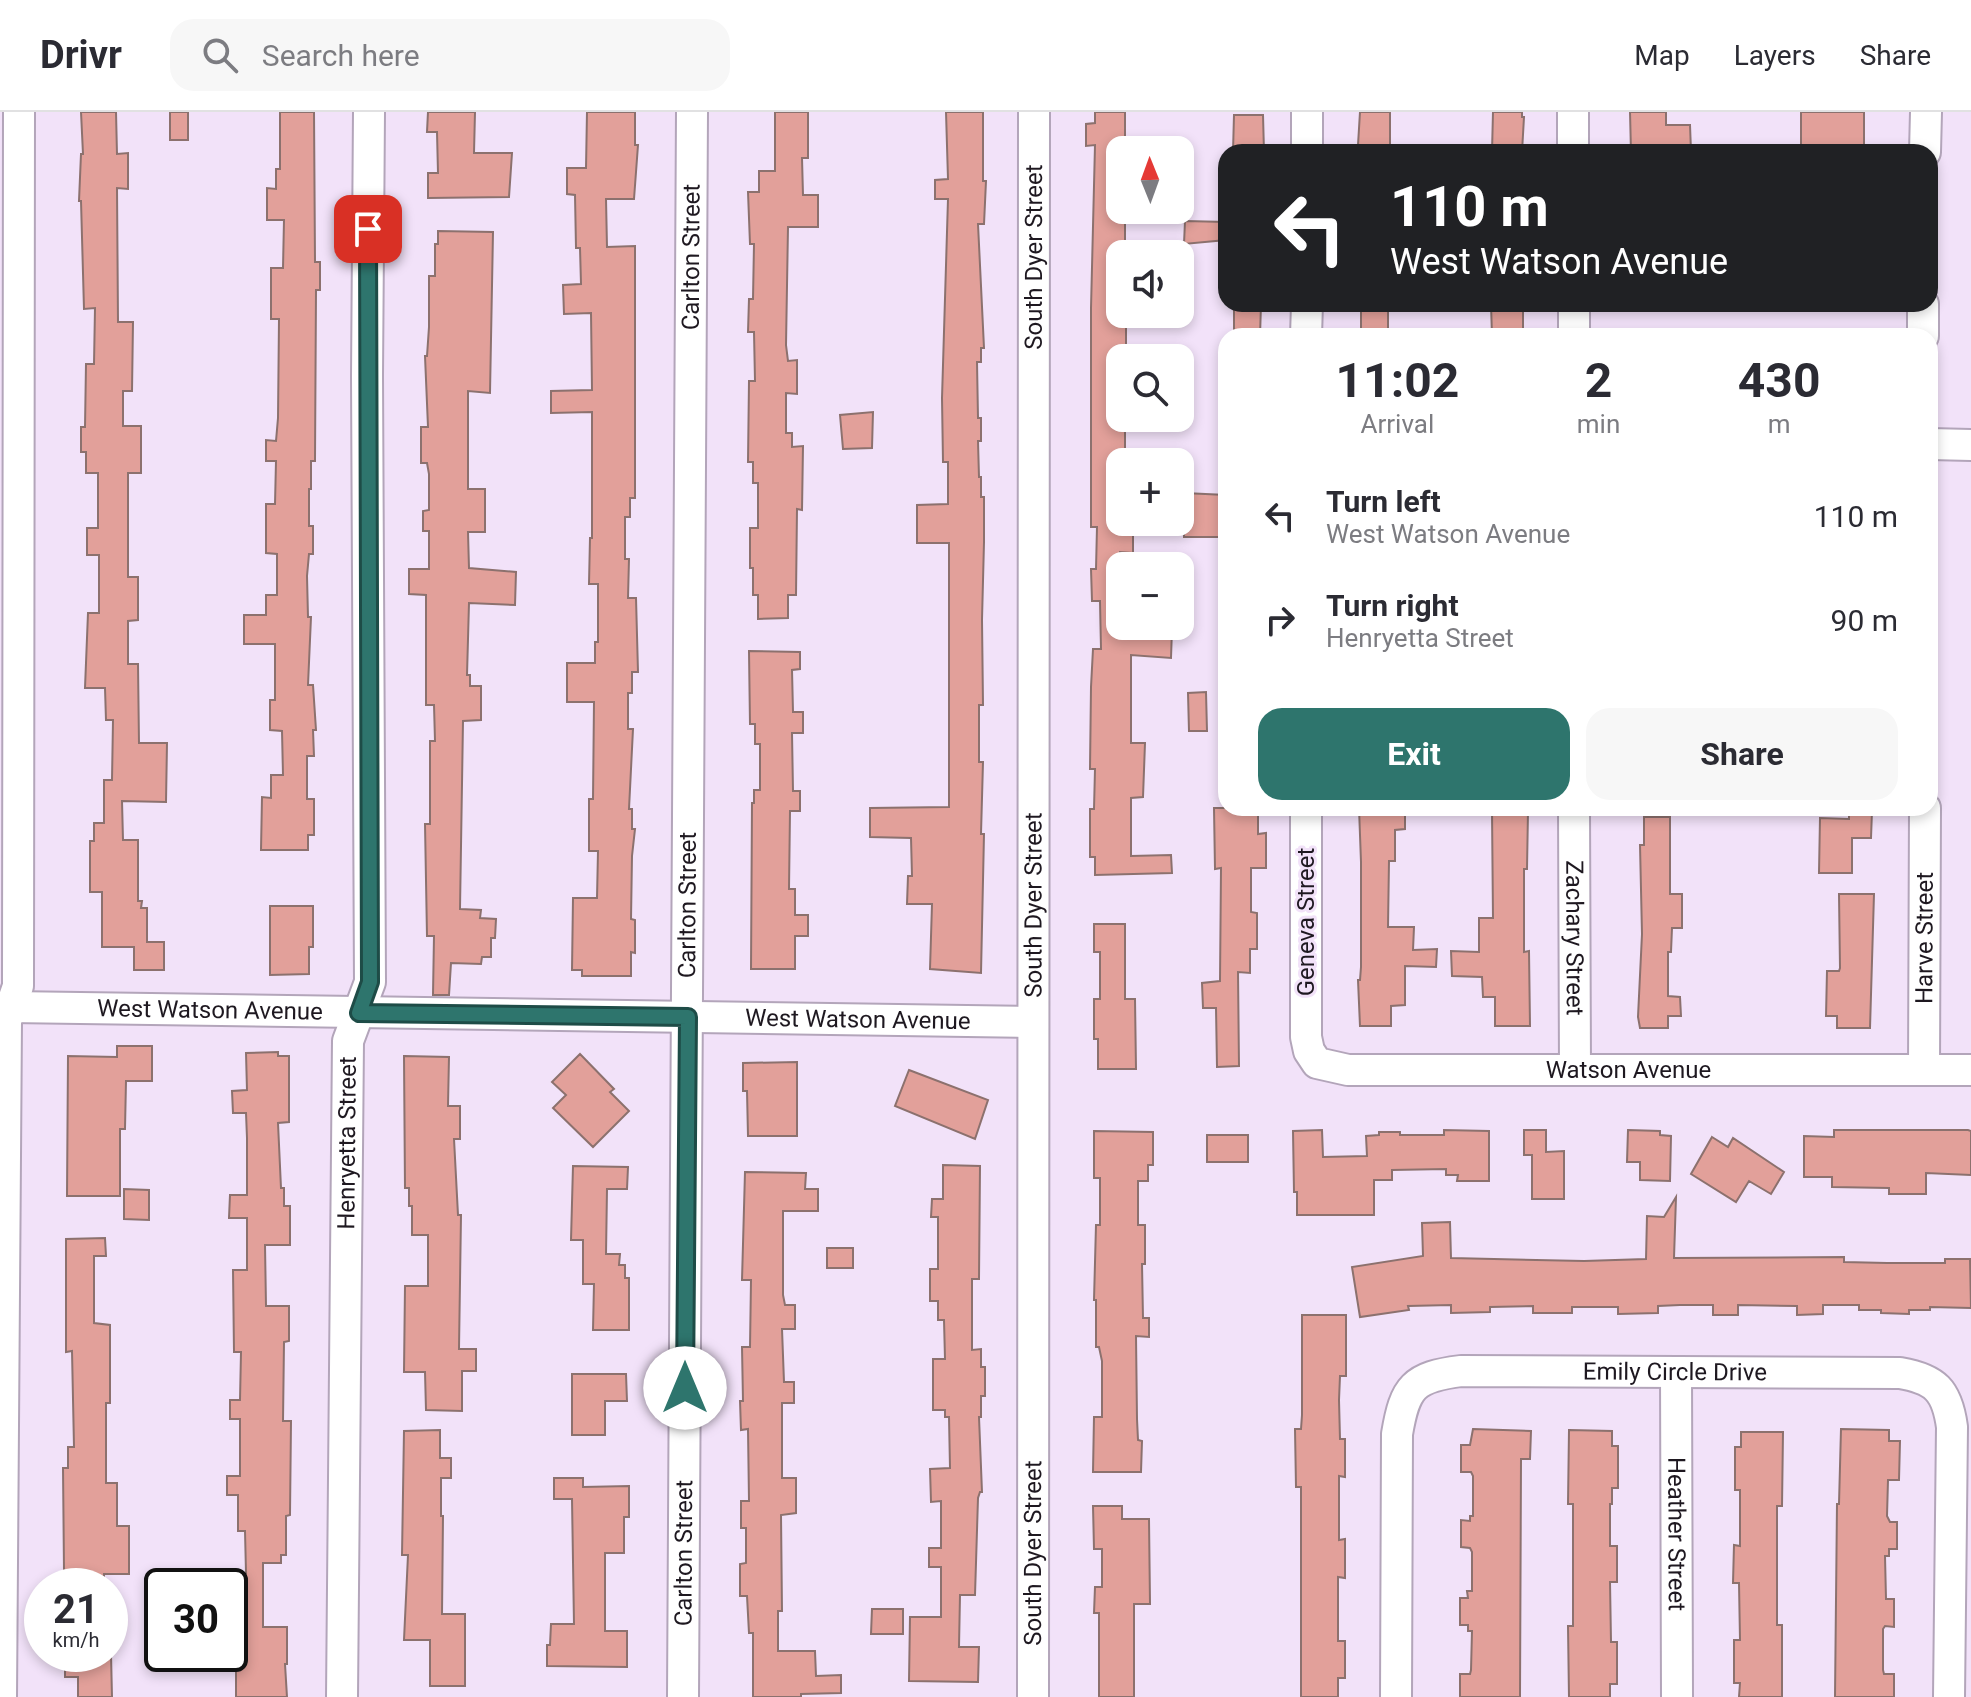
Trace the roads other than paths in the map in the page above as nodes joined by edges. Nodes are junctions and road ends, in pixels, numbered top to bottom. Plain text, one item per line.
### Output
1 (19, 112) edge
2 (369, 112) edge
3 (692, 112) edge
4 (1034, 112) edge
5 (1307, 112) edge
6 (1573, 112) edge
7 (1926, 112) edge
8 (1307, 144) edge
9 (1573, 144) edge
10 (1925, 144) edge
11 (1938, 444) edge
12 (1971, 445) edge
13 (1306, 816) edge
14 (1574, 816) edge
15 (1925, 816) edge
16 (10, 1007) junction
17 (359, 1013) junction
18 (688, 1017) junction
19 (1032, 1022) junction
20 (1306, 1037) joint
21 (1575, 1069) junction
22 (1924, 1070) junction
23 (1971, 1070) edge
24 (1, 1227) edge
25 (1676, 1372) junction
26 (1, 1697) edge
27 (342, 1697) edge
28 (683, 1697) edge
29 (1033, 1697) edge
30 (1396, 1697) edge
31 (1677, 1697) edge
32 (1949, 1697) edge

1 - 16 street
2 - 17 street, Henryetta Street
3 - 18 street, Carlton Street
4 - 19 street, South Dyer Street
5 - 8 street
6 - 9 street
7 - 10 street
11 - 12 street
13 - 20 street, Geneva Street
14 - 21 street, Zachary Street
15 - 22 street, Harve Street
16 - 17 street, West Watson Avenue
16 - 24 street
17 - 18 street, West Watson Avenue
17 - 27 street, Henryetta Street
18 - 19 street, West Watson Avenue
18 - 28 street, Carlton Street
19 - 29 street, South Dyer Street
20 - 21 street, Watson Avenue
21 - 22 street, Watson Avenue
22 - 23 street, Watson Avenue
24 - 26 street
25 - 30 street, Emily Circle Drive
25 - 31 street, Heather Street
25 - 32 street, Emily Circle Drive

